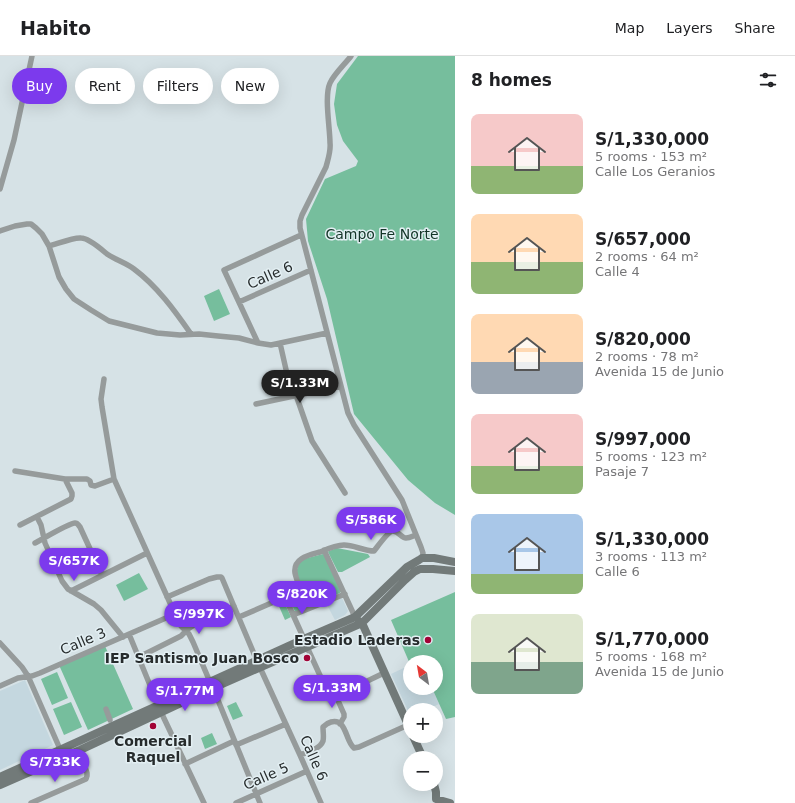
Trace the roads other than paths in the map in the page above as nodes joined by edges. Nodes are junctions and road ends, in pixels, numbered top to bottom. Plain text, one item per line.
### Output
1 (32, 56) edge
2 (351, 56) edge
3 (0, 189) edge
4 (0, 231) edge
5 (301, 235) junction
6 (49, 246) junction
7 (311, 270) junction
8 (239, 302) junction
9 (327, 333) junction
10 (191, 334) junction
11 (258, 343) junction
12 (280, 343) junction
13 (104, 379) dead end
14 (341, 386) junction
15 (294, 396) junction
16 (256, 404) dead end
17 (15, 472) dead end
18 (65, 479) junction
19 (114, 479) junction
20 (345, 493) dead end
21 (37, 517) junction
22 (20, 525) dead end
23 (416, 535) junction
24 (43, 539) junction
25 (34, 543) dead end
26 (324, 550) junction
27 (147, 553) junction
28 (422, 558) junction
29 (455, 562) edge
30 (455, 571) edge
31 (102, 575) junction
32 (71, 591) junction
33 (345, 594) junction
34 (168, 597) junction
35 (285, 597) junction
36 (234, 606) junction
37 (175, 614) junction
38 (293, 615) junction
39 (239, 617) junction
40 (359, 620) junction
41 (186, 631) junction
42 (130, 634) junction
43 (123, 637) junction
44 (0, 643) edge
45 (306, 643) junction
46 (139, 656) junction
47 (259, 664) junction
48 (384, 673) junction
49 (28, 676) junction
50 (212, 685) junction
51 (0, 686) edge
52 (336, 696) junction
53 (106, 709) dead end
54 (160, 709) junction
55 (403, 714) edge
56 (110, 720) dead end
57 (286, 724) junction
58 (340, 724) junction
59 (403, 729) edge
60 (235, 743) junction
61 (60, 749) junction
62 (80, 750) junction
63 (300, 755) junction
64 (185, 764) junction
65 (307, 771) junction
66 (0, 776) edge
67 (0, 785) edge
68 (436, 791) edge
69 (256, 794) junction
70 (433, 801) edge
71 (31, 803) edge
72 (204, 803) edge
73 (236, 803) edge
74 (260, 803) edge
75 (321, 803) edge
76 (450, 803) edge

1 - 3 street
2 - 5 street
4 - 6 street
5 - 7 street
5 - 8 street
6 - 10 street
6 - 10 street
7 - 8 street, Calle 6
7 - 9 street
8 - 11 street
9 - 12 street
9 - 14 street
10 - 11 street
11 - 12 street
12 - 15 street
13 - 19 street
14 - 15 street
14 - 23 street
15 - 16 street
15 - 20 street
17 - 18 street
18 - 19 street
18 - 21 street
19 - 27 street
21 - 22 street
21 - 24 street
23 - 26 street
23 - 28 street
24 - 25 street
24 - 31 street
24 - 32 street
26 - 33 street
26 - 35 street
27 - 31 street
27 - 34 street
28 - 29 street
28 - 40 street
30 - 40 street
31 - 32 street
32 - 43 street
33 - 38 street
33 - 40 street
34 - 36 street, Calle 6
34 - 37 street
35 - 38 street
35 - 39 street
36 - 39 street, Calle 6
36 - 41 street
37 - 41 street
37 - 42 street, Calle 3
38 - 45 street
39 - 47 street, Calle 6
40 - 45 street
40 - 48 street
41 - 46 street
41 - 50 street
42 - 43 street, Calle 3
42 - 46 street
43 - 49 street, Calle 3
44 - 49 street
45 - 47 street
45 - 52 street
46 - 54 street
47 - 50 street
47 - 57 street, Calle 6
48 - 52 street
48 - 55 street
49 - 51 street, Calle 3
49 - 61 street
50 - 54 street
50 - 60 street
52 - 58 street
53 - 56 street
54 - 61 street
54 - 62 street
54 - 64 street
57 - 60 street
57 - 63 street, Calle 6
58 - 59 street
58 - 63 street
60 - 64 street
60 - 69 street
61 - 66 street
62 - 67 street
62 - 71 street
63 - 65 street, Calle 6
64 - 72 street
65 - 69 street, Calle 5
65 - 75 street, Calle 6
68 - 70 street
69 - 73 street, Calle 5
69 - 74 street
70 - 76 street

